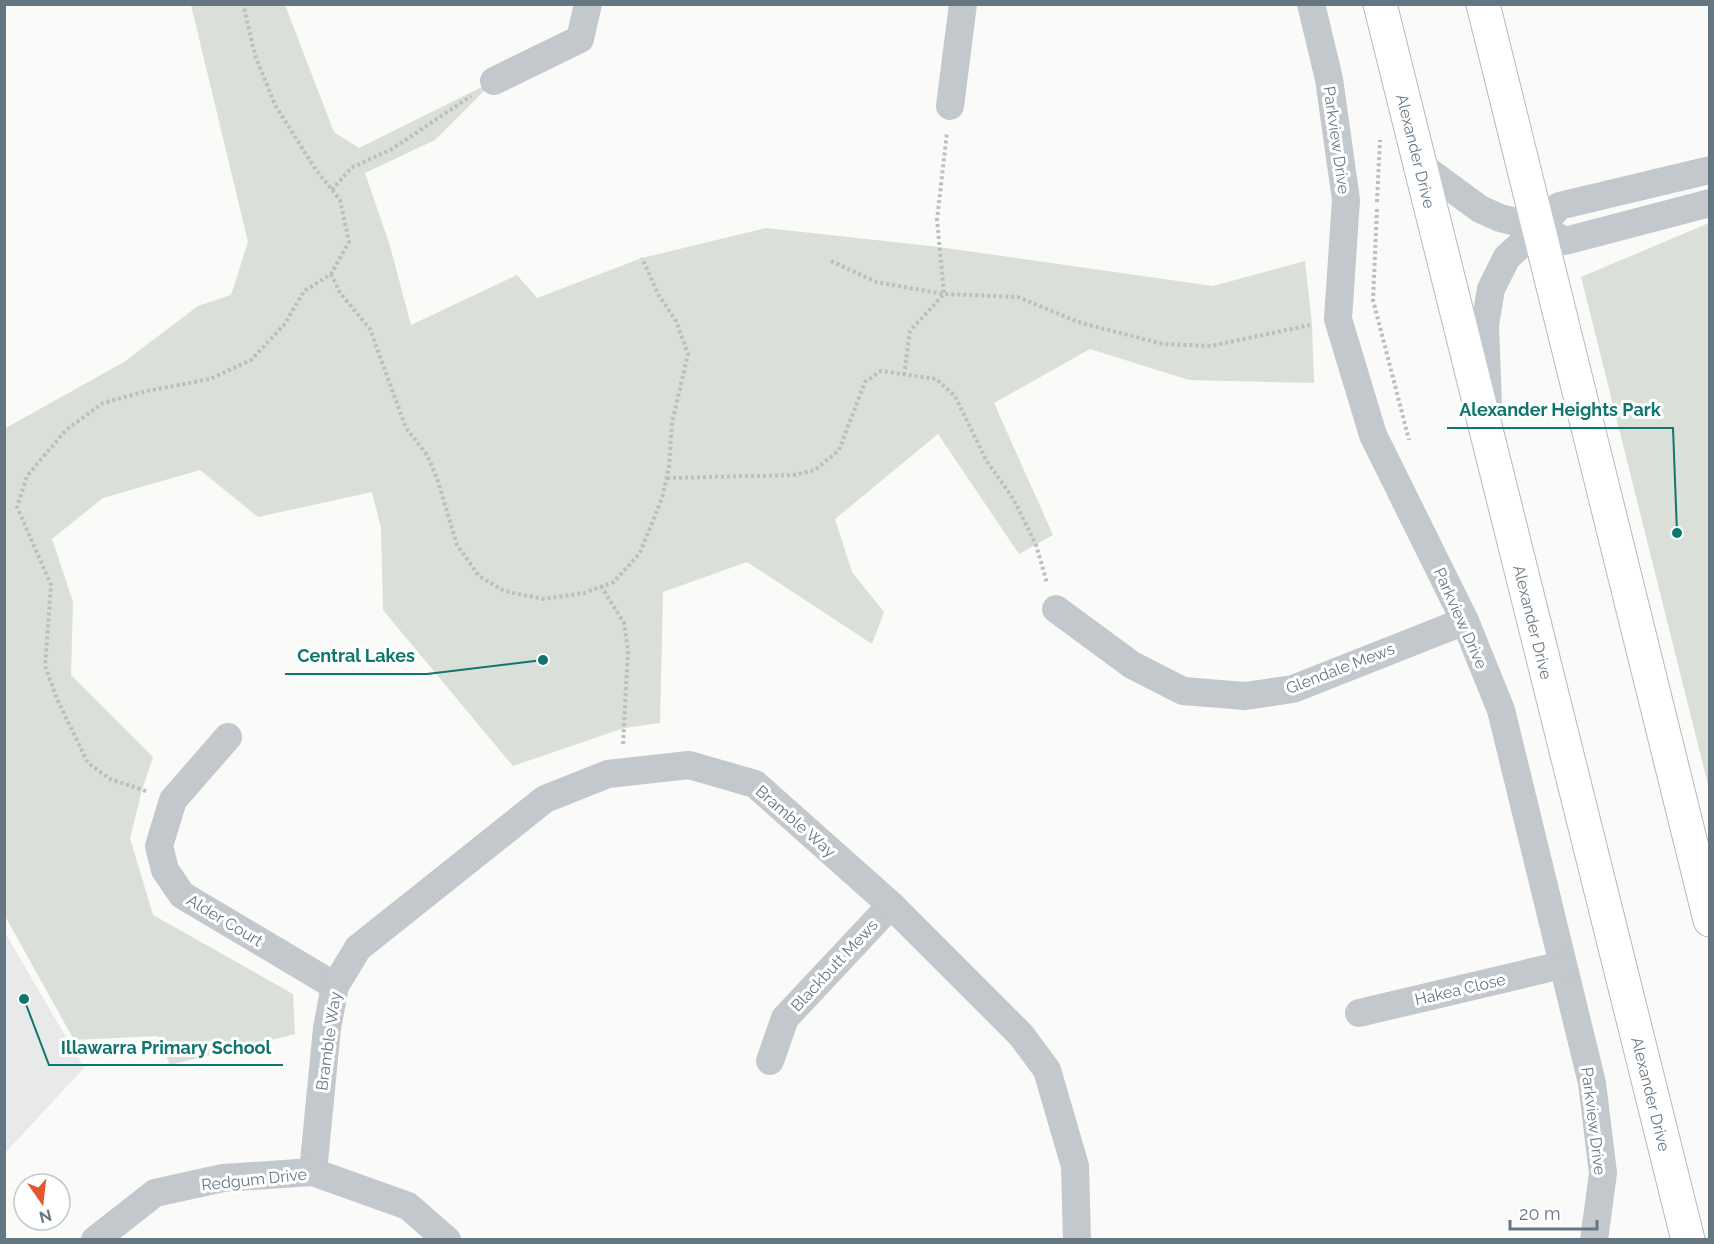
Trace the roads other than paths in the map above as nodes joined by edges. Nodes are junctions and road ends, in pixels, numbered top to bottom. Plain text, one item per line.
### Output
1 (588, 4) edge
2 (963, 4) edge
3 (1311, 4) edge
4 (1380, 4) edge
5 (1484, 4) edge
6 (494, 81) road end
7 (950, 106) road end
8 (1420, 165) junction
9 (1710, 170) edge
10 (1710, 202) edge
11 (1540, 228) junction
12 (1486, 438) junction
13 (1056, 609) road end
14 (1465, 621) junction
15 (228, 737) dead end
16 (891, 905) junction
17 (1710, 921) edge
18 (1562, 965) junction
19 (335, 986) junction
20 (1359, 1013) dead end
21 (770, 1061) dead end
22 (313, 1172) junction
23 (95, 1239) edge
24 (447, 1239) edge
25 (1077, 1239) edge
26 (1594, 1239) edge
27 (1688, 1239) edge

1 - 6 street
2 - 7 street
3 - 14 street, Parkview Drive
4 - 8 main road, Alexander Drive
5 - 11 main road
8 - 11 street
8 - 12 main road, Alexander Drive
9 - 11 street
10 - 11 street
11 - 12 street
11 - 17 main road
12 - 27 main road, Alexander Drive
13 - 14 street, Glendale Mews
14 - 18 street, Parkview Drive
15 - 19 street, Alder Court
16 - 19 street, Bramble Way
16 - 21 street, Blackbutt Mews
16 - 25 street, Bramble Way
18 - 20 street, Hakea Close
18 - 26 street, Parkview Drive
19 - 22 street, Bramble Way
22 - 23 street, Redgum Drive
22 - 24 street, Redgum Drive

